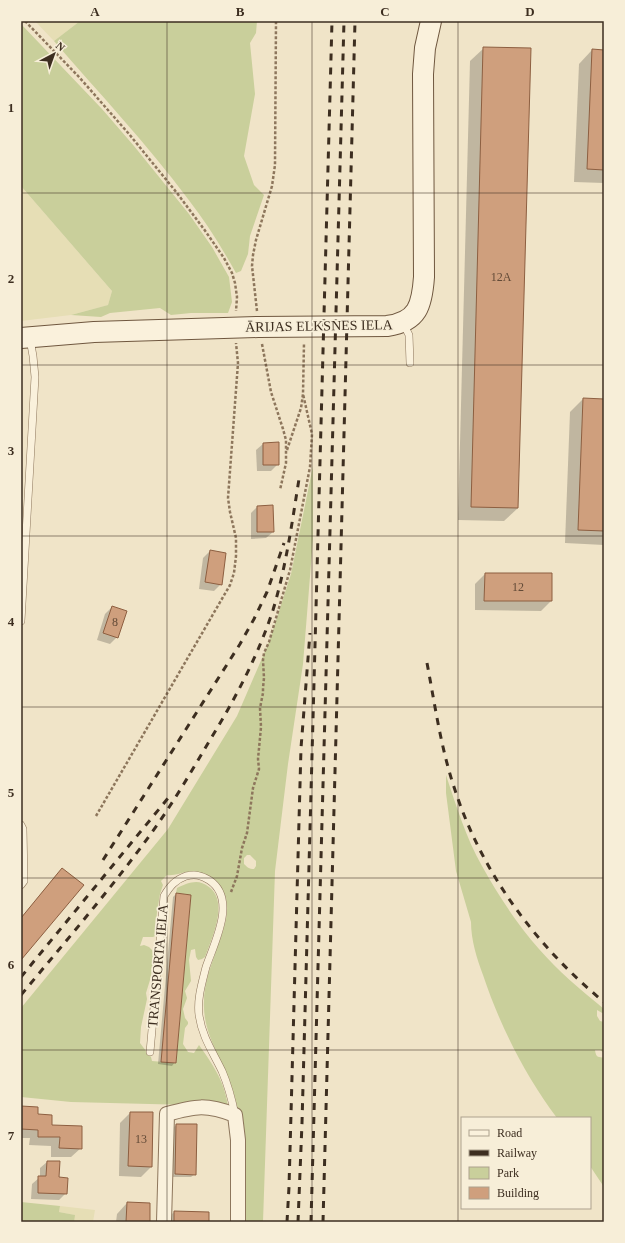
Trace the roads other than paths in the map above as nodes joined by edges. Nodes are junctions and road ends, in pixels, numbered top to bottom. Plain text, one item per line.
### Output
1 (431, 21) edge
2 (403, 323) junction
3 (26, 338) edge
4 (410, 363) dead end
5 (21, 621) edge
6 (21, 825) edge
7 (21, 885) edge
8 (150, 1052) dead end
9 (235, 1115) junction
10 (164, 1222) edge
11 (238, 1222) edge

1 - 2 street, ĀRIJAS ELKSNES IELA
2 - 3 street, ĀRIJAS ELKSNES IELA
2 - 4 lane
3 - 5 lane
6 - 7 lane
8 - 9 lane, TRANSPORTA IELA
9 - 10 street
9 - 11 street, TRANSPORTA IELA

